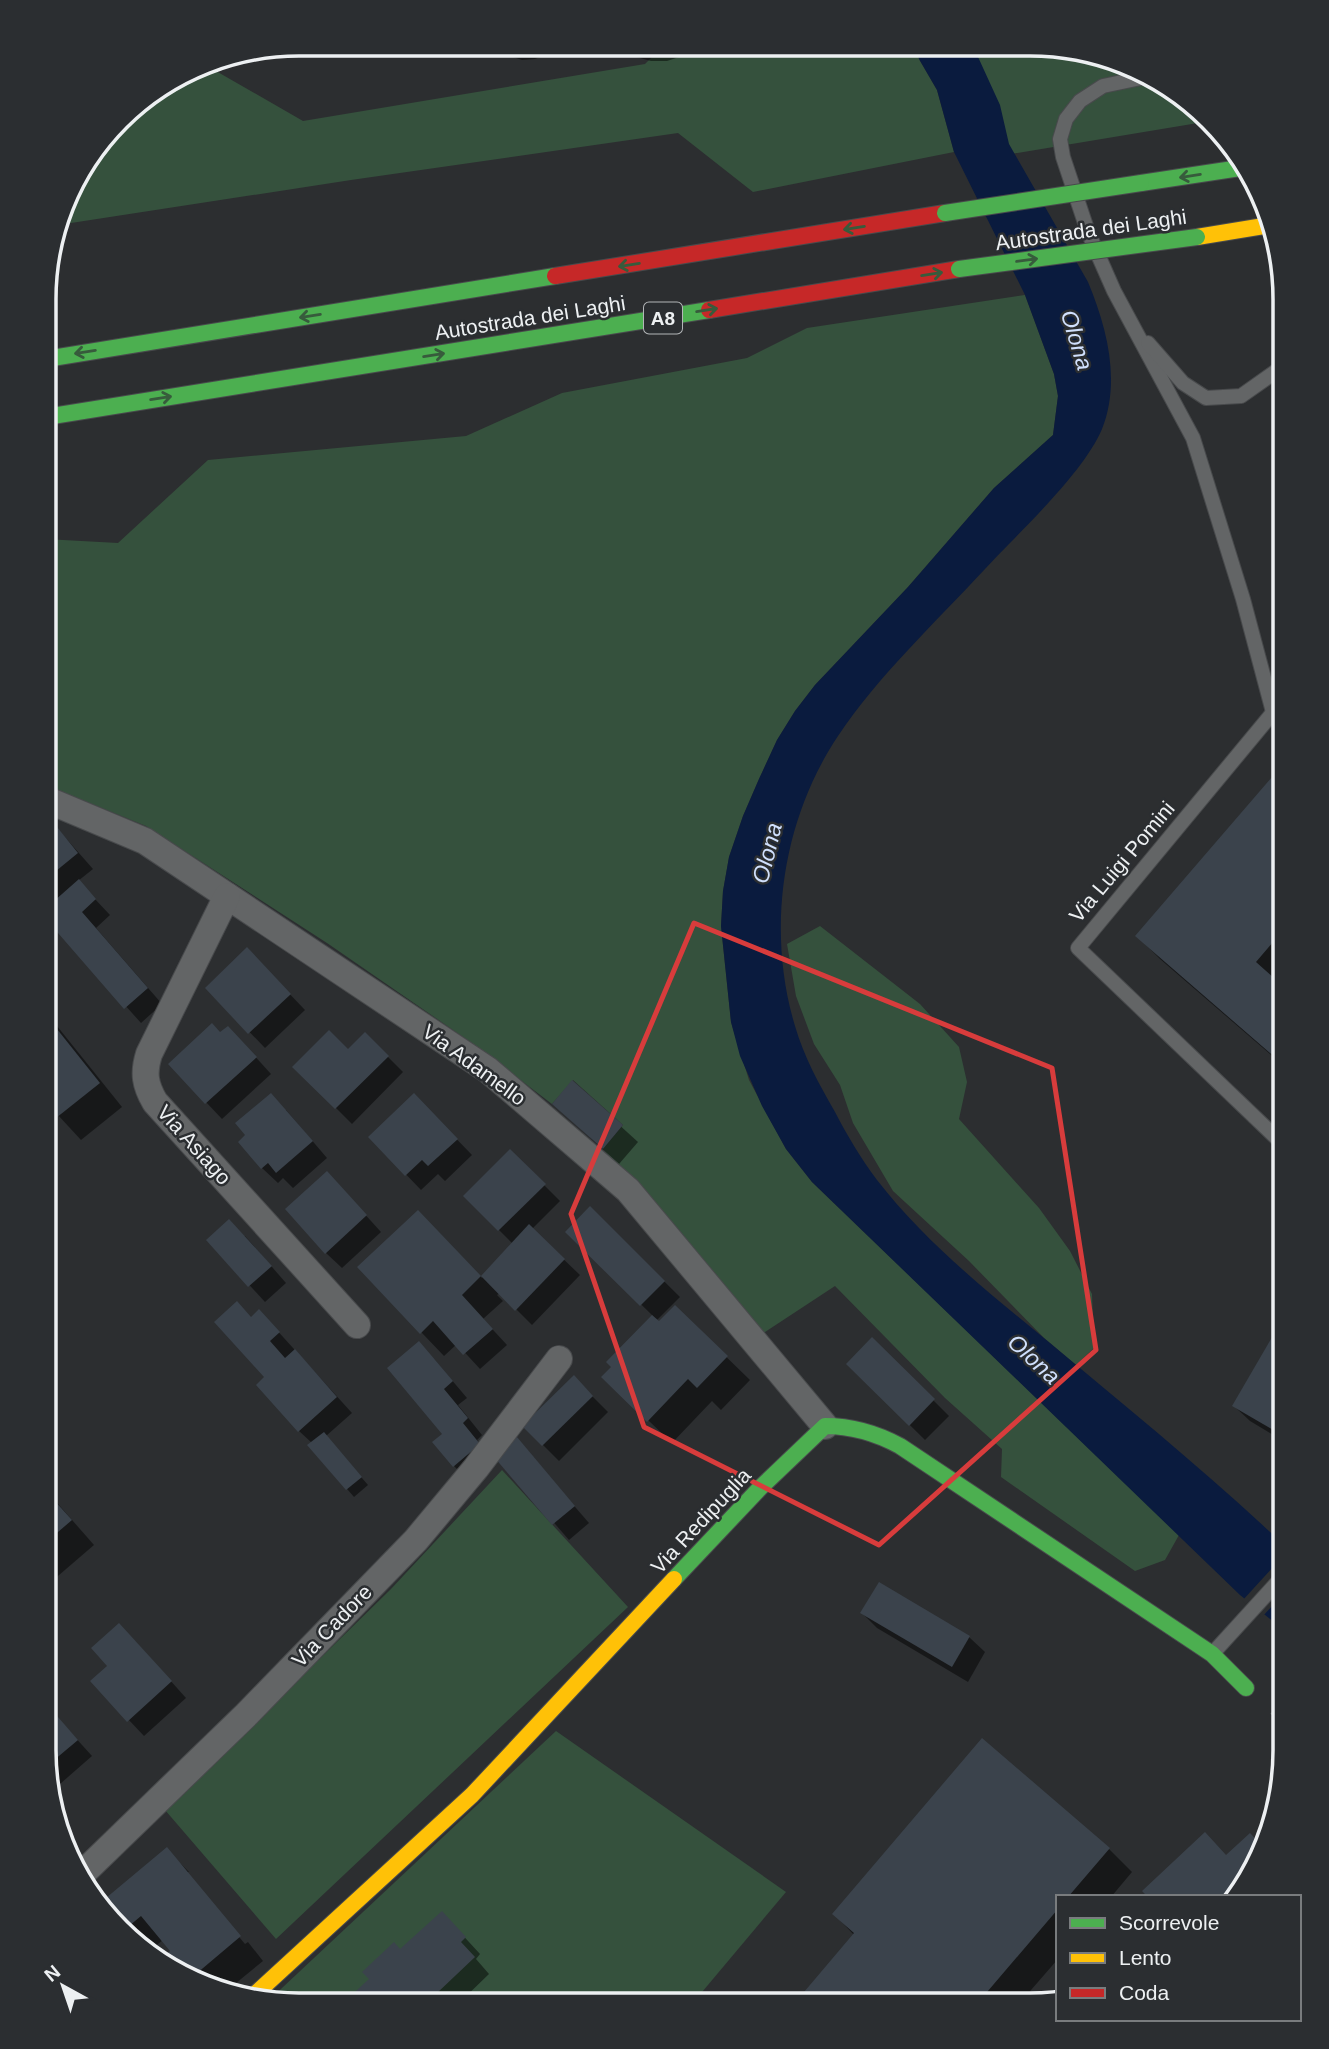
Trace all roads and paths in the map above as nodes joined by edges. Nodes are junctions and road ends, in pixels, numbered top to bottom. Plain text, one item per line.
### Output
1 (1132, 80) edge
2 (1234, 168) edge
3 (1261, 226) edge
4 (1129, 322) junction
5 (56, 357) edge
6 (1273, 373) edge
7 (56, 415) edge
8 (1273, 711) edge
9 (1273, 712) edge
10 (56, 804) edge
11 (227, 896) junction
12 (1272, 1134) edge
13 (357, 1325) dead end
14 (559, 1359) dead end
15 (825, 1426) junction
16 (1272, 1587) edge
17 (1212, 1654) junction
18 (1246, 1688) dead end
19 (87, 1868) edge
20 (260, 1990) edge

1 - 4 lane
2 -> 5 main road, Autostrada dei Laghi, bridge
7 -> 3 main road, Autostrada dei Laghi / A8, bridge
4 - 6 lane
4 - 8 lane
9 - 12 lane, Via Luigi Pomini
10 - 11 street, Via Adamello
11 - 13 street, Via Asiago
11 - 15 street, Via Adamello
14 - 19 street, Via Cadore
15 - 17 main road
15 - 20 main road, Via Redipuglia
16 - 17 lane
17 - 18 main road

